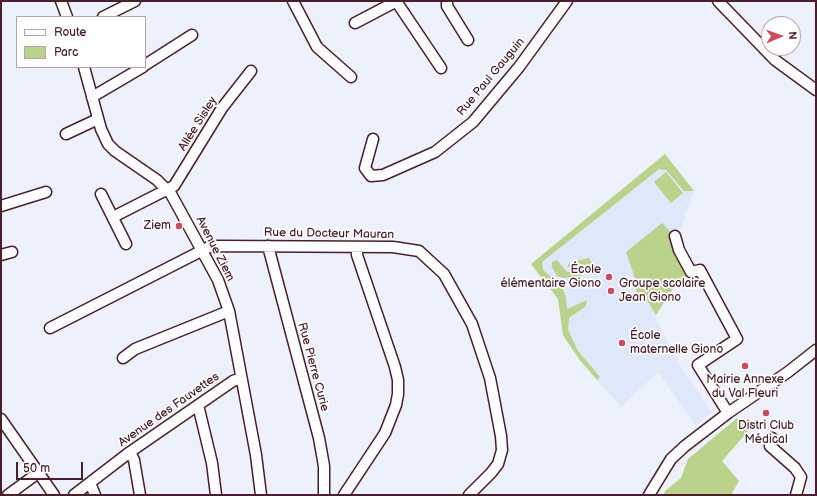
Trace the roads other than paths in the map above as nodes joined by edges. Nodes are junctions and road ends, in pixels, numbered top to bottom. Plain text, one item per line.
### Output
1 (61, 1) edge
2 (136, 1) edge
3 (293, 1) edge
4 (397, 1) edge
5 (447, 1) edge
6 (567, 1) edge
7 (718, 1) edge
8 (67, 16) edge
9 (105, 16) edge
10 (355, 23) dead end
11 (192, 35) dead end
12 (468, 40) dead end
13 (146, 65) edge
14 (84, 68) edge
15 (141, 68) edge
16 (441, 68) dead end
17 (251, 71) dead end
18 (352, 77) dead end
19 (816, 90) edge
20 (92, 97) junction
21 (98, 119) junction
22 (66, 134) dead end
23 (373, 139) dead end
24 (167, 190) junction
25 (46, 192) dead end
26 (101, 194) dead end
27 (1, 206) edge
28 (113, 217) junction
29 (675, 236) dead end
30 (126, 244) dead end
31 (268, 246) junction
32 (357, 247) junction
33 (202, 251) junction
34 (12, 252) dead end
35 (1, 255) edge
36 (228, 311) junction
37 (50, 328) dead end
38 (816, 350) edge
39 (123, 358) dead end
40 (241, 378) junction
41 (198, 405) junction
42 (728, 413) junction
43 (1, 419) edge
44 (772, 438) dead end
45 (130, 452) junction
46 (38, 473) junction
47 (90, 483) junction
48 (8, 495) edge
49 (54, 495) edge
50 (74, 495) edge
51 (95, 495) edge
52 (140, 495) edge
53 (216, 495) edge
54 (260, 495) edge
55 (324, 495) edge
56 (344, 495) edge
57 (469, 495) edge
58 (649, 495) edge
59 (796, 495) edge

1 - 8 street
2 - 9 street
3 - 18 street
4 - 10 street
4 - 16 street
5 - 12 street
6 - 23 street, Rue Paul Gauguin
7 - 19 street
11 - 13 street
14 - 20 street, Avenue Ziem
15 - 20 street
17 - 24 street, Allée Sisley
20 - 21 street, Avenue Ziem
21 - 22 street
21 - 24 street, Avenue Ziem
24 - 28 street
24 - 33 street, Avenue Ziem
25 - 27 street
26 - 28 street
28 - 30 street
29 - 42 street
31 - 32 street, Rue du Docteur Mauran
31 - 33 street, Rue du Docteur Mauran
31 - 55 street, Rue Pierre Curie
32 - 56 street
32 - 57 street, Rue du Docteur Mauran
33 - 36 street, Avenue Ziem
33 - 37 street, Rue du Docteur Mauran
34 - 35 street
36 - 39 street
36 - 40 street, Avenue Ziem
38 - 42 street
40 - 41 street, Avenue des Fauvettes
40 - 54 street, Avenue Ziem
41 - 45 street, Avenue des Fauvettes
41 - 53 street
42 - 58 street
43 - 46 street
44 - 59 street
45 - 47 street, Avenue des Fauvettes
45 - 52 street
46 - 48 street
46 - 49 street
47 - 50 street, Avenue des Fauvettes
47 - 51 street

